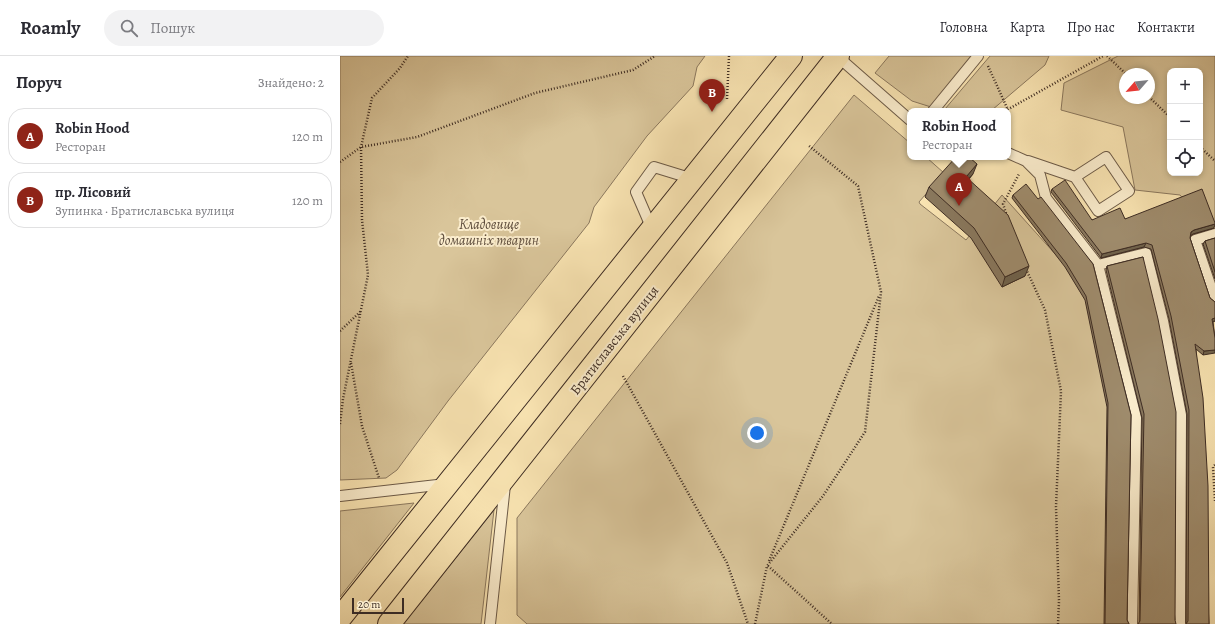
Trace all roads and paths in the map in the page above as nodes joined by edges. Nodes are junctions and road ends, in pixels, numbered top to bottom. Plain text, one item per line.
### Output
1 (408, 56) edge
2 (655, 56) edge
3 (729, 56) edge
4 (791, 56) edge
5 (838, 56) edge
6 (978, 56) edge
7 (1103, 56) edge
8 (1107, 56) edge
9 (986, 63) dead end
10 (1120, 68) edge
11 (727, 99) dead end
12 (1155, 102) edge
13 (935, 108) edge
14 (1006, 108) edge
15 (1011, 108) edge
16 (1167, 114) edge
17 (907, 117) edge
18 (808, 145) dead end
19 (361, 146) junction
20 (1203, 150) edge
21 (1011, 154) edge
22 (1026, 161) junction
23 (340, 162) edge
24 (1215, 162) edge
25 (1075, 177) junction
26 (693, 179) junction
27 (1007, 218) edge
28 (652, 230) junction
29 (1215, 234) edge
30 (1098, 265) junction
31 (1026, 268) edge
32 (881, 292) junction
33 (1215, 299) edge
34 (360, 311) junction
35 (340, 330) edge
36 (351, 360) junction
37 (624, 376) dead end
38 (340, 424) edge
39 (1215, 465) edge
40 (505, 479) junction
41 (448, 484) junction
42 (384, 492) junction
43 (340, 496) edge
44 (1215, 501) edge
45 (768, 566) junction
46 (340, 618) edge
47 (389, 624) edge
48 (490, 624) edge
49 (748, 624) edge
50 (755, 624) edge
51 (832, 624) edge
52 (1058, 624) edge
53 (1132, 624) edge
54 (1180, 624) edge

1 - 19 path
2 - 19 path
3 - 11 path
4 - 26 main road
5 - 17 lane
5 - 40 main road, Братиславська вулиця
6 - 13 lane
7 - 15 path
8 - 10 path
9 - 14 path
12 - 16 path
18 - 32 path
19 - 23 path
19 - 34 path
20 - 24 path
21 - 22 lane
22 - 25 lane
22 - 27 path
22 - 30 lane
25 - 25 lane
26 - 28 main road
26 - 28 lane
28 - 41 main road
29 - 33 lane
30 - 53 lane
30 - 54 lane
31 - 52 path
32 - 45 path
32 - 45 path
34 - 35 path
34 - 36 path
36 - 38 path
36 - 42 path
37 - 49 path
39 - 44 path
40 - 47 main road, Братиславська вулиця
40 - 48 lane
41 - 42 lane
41 - 46 main road
42 - 43 lane
45 - 50 path
45 - 51 path

